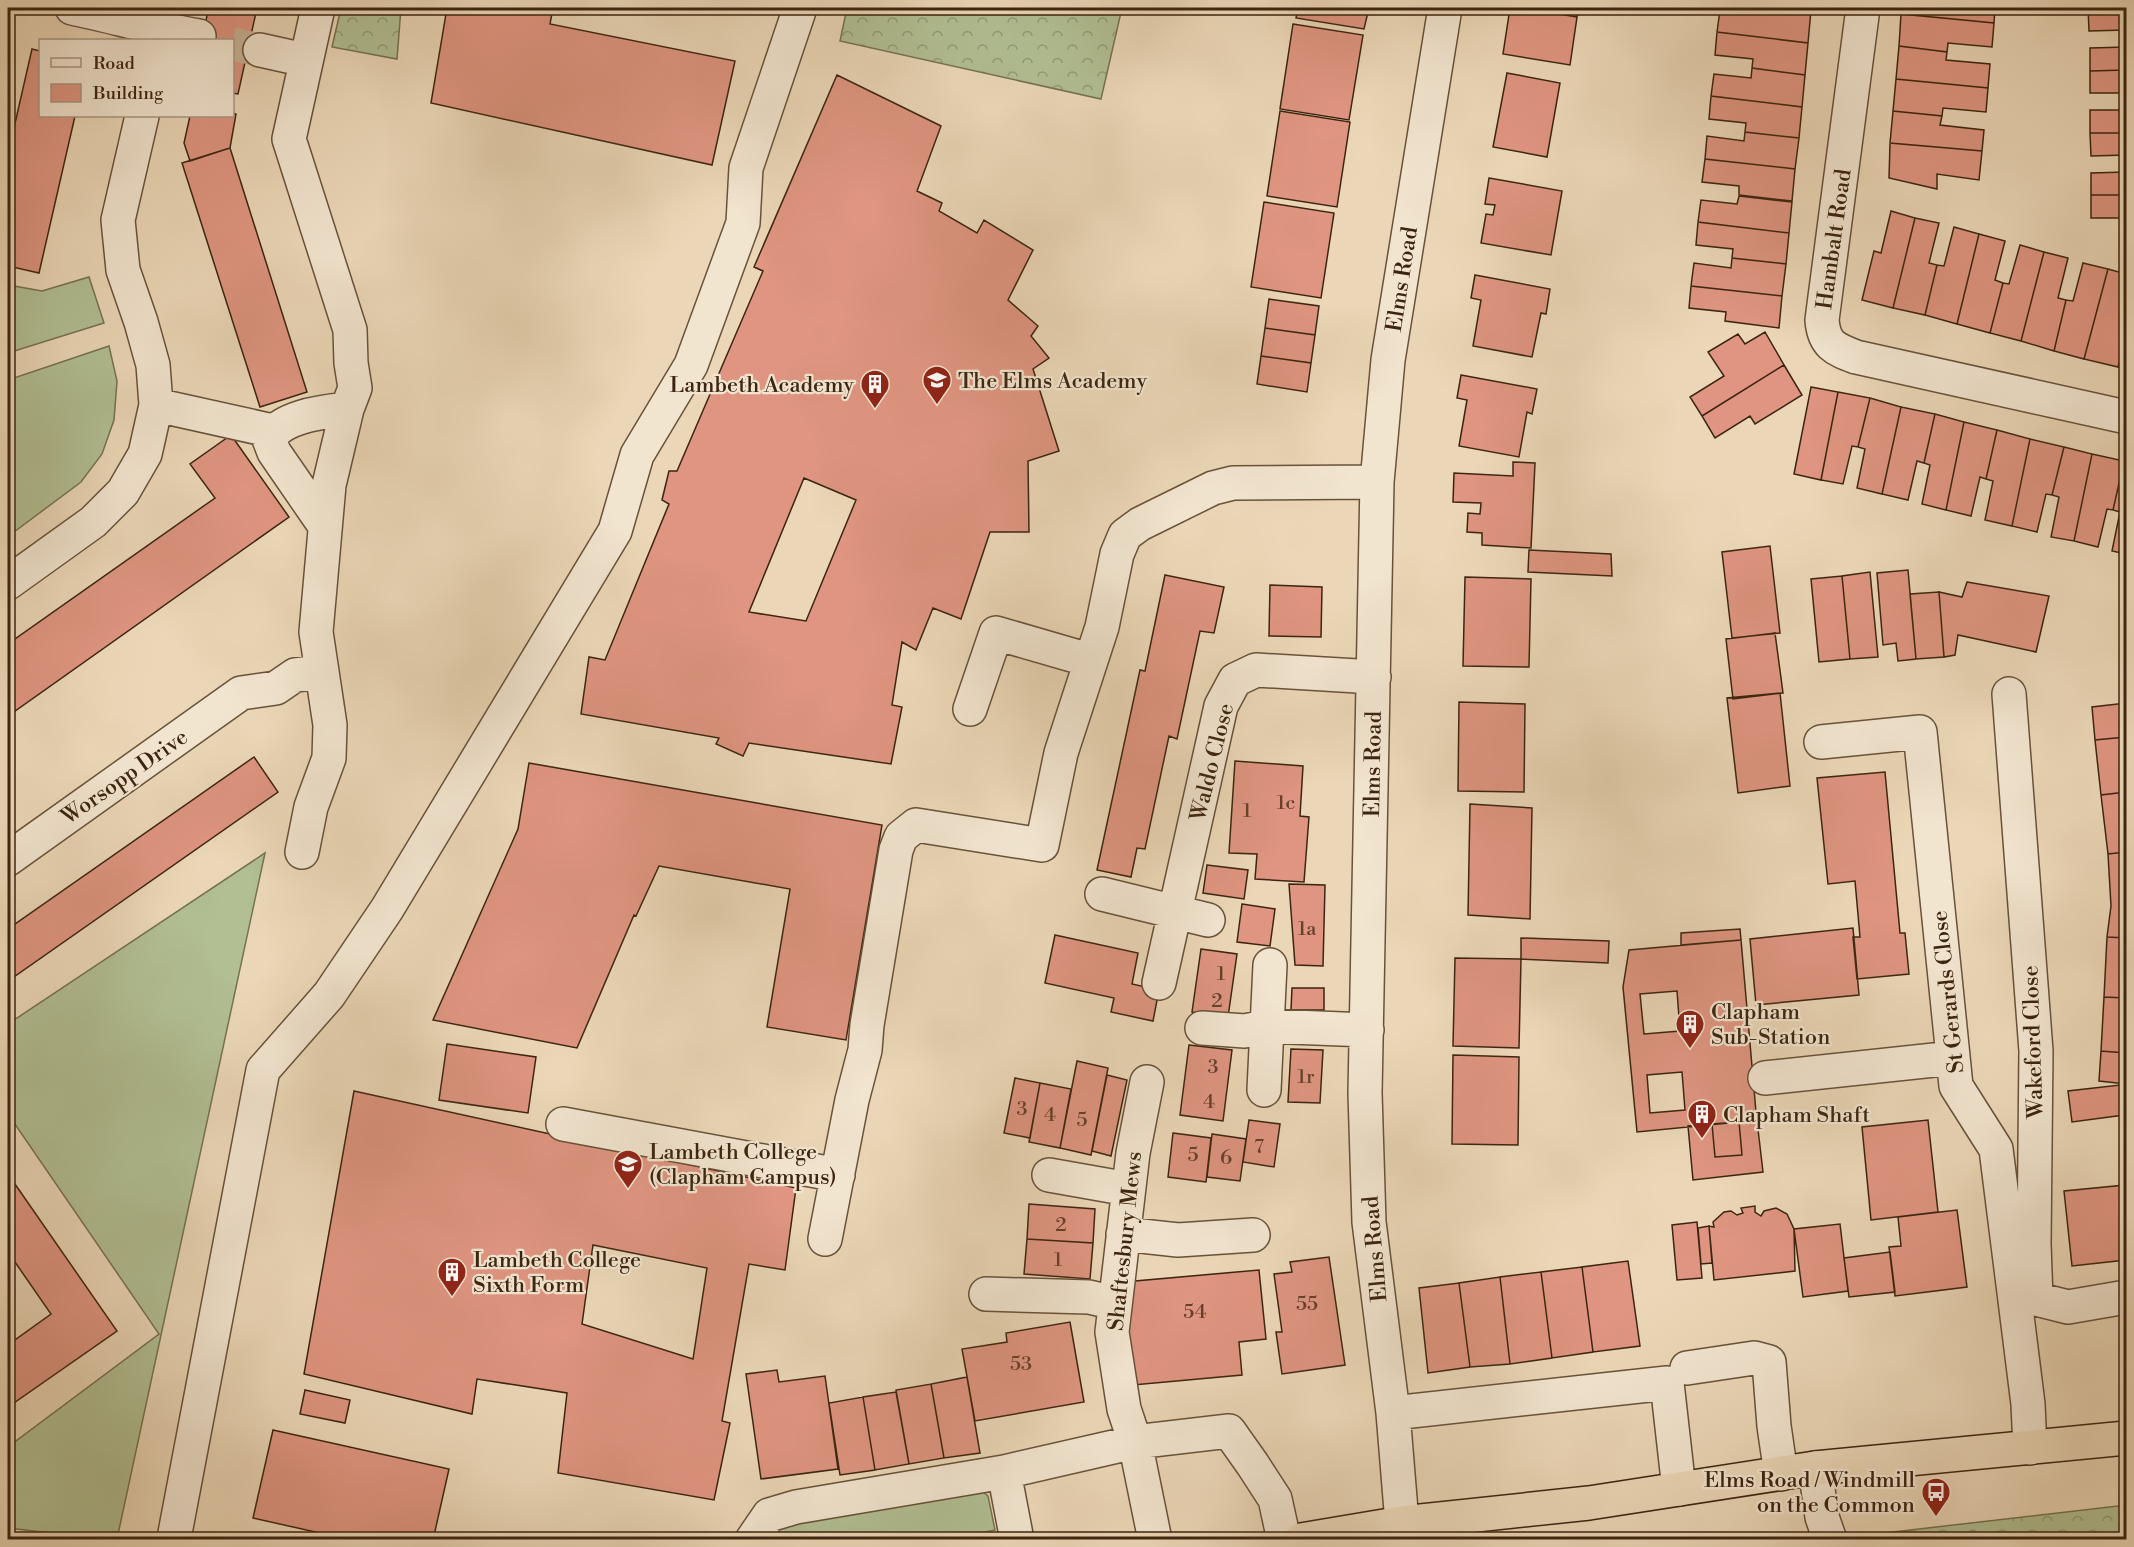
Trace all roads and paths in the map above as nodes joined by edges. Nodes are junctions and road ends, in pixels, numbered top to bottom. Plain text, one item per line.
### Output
1 (72, 8) edge
2 (318, 8) edge
3 (800, 8) edge
4 (1445, 8) edge
5 (1863, 8) edge
6 (164, 26) edge
7 (199, 36) dead end
8 (260, 50) tunnel mouth
9 (305, 60) junction
10 (142, 117) edge
11 (156, 405) junction
12 (347, 409) junction
13 (2127, 417) edge
14 (273, 431) junction
15 (1377, 482) junction
16 (325, 526) junction
17 (12, 571) edge
18 (1089, 660) junction
19 (322, 672) junction
20 (1374, 677) junction
21 (2009, 694) dead end
22 (970, 709) dead end
23 (1821, 742) dead end
24 (302, 852) dead end
25 (8, 860) edge
26 (1102, 894) dead end
27 (1175, 912) junction
28 (1208, 920) dead end
29 (1270, 965) dead end
30 (1160, 983) dead end
31 (1267, 1026) junction
32 (1202, 1028) dead end
33 (1367, 1030) junction
34 (1953, 1058) junction
35 (1766, 1078) dead end
36 (1147, 1082) dead end
37 (1264, 1090) dead end
38 (563, 1124) dead end
39 (838, 1175) junction
40 (1050, 1175) dead end
41 (1128, 1189) junction
42 (1123, 1234) junction
43 (1252, 1235) dead end
44 (825, 1239) dead end
45 (986, 1294) dead end
46 (2127, 1297) edge
47 (1115, 1304) junction
48 (1687, 1368) dead end
49 (1393, 1413) junction
50 (2127, 1438) edge
51 (1136, 1442) junction
52 (2031, 1448) junction
53 (1815, 1468) junction
54 (1004, 1472) junction
55 (1781, 1474) junction
56 (1679, 1489) junction
57 (1402, 1523) junction
58 (176, 1539) edge
59 (752, 1539) edge
60 (1017, 1539) edge
61 (1155, 1539) edge
62 (1284, 1539) edge
63 (1301, 1539) edge
64 (1830, 1539) edge

1 - 6 street
2 - 9 street
3 - 58 street
4 - 15 street, Elms Road
5 - 13 street, Hambalt Road
6 - 7 street
8 - 9 street
9 - 12 street
10 - 11 street
11 - 14 street
11 - 17 street
12 - 14 street
12 - 16 street
14 - 16 street
15 - 18 street
15 - 20 street, Elms Road
16 - 19 street
18 - 22 street
18 - 39 street
19 - 24 street
19 - 25 street, Worsopp Drive
20 - 27 street, Waldo Close
20 - 33 street, Elms Road
21 - 46 street, Wakeford Close
23 - 34 street, St Gerards Close
26 - 27 street
27 - 28 street
27 - 30 street, Waldo Close
29 - 31 street
31 - 32 street
31 - 33 street
31 - 37 street
33 - 49 street, Elms Road
34 - 35 street
34 - 52 street, St Gerards Close
36 - 41 street, Shaftesbury Mews
38 - 39 street
39 - 44 street
40 - 41 street
41 - 42 street, Shaftesbury Mews
42 - 43 street
42 - 47 street, Shaftesbury Mews
45 - 47 street
47 - 51 street, Shaftesbury Mews
48 - 55 street
49 - 56 street
49 - 57 street, Elms Road
50 - 52 highway
51 - 54 street
51 - 61 street, Shaftesbury Mews
51 - 62 street
52 - 53 highway
53 - 55 highway
53 - 64 street
54 - 59 street
54 - 60 street
55 - 56 highway
56 - 57 highway
57 - 63 highway

